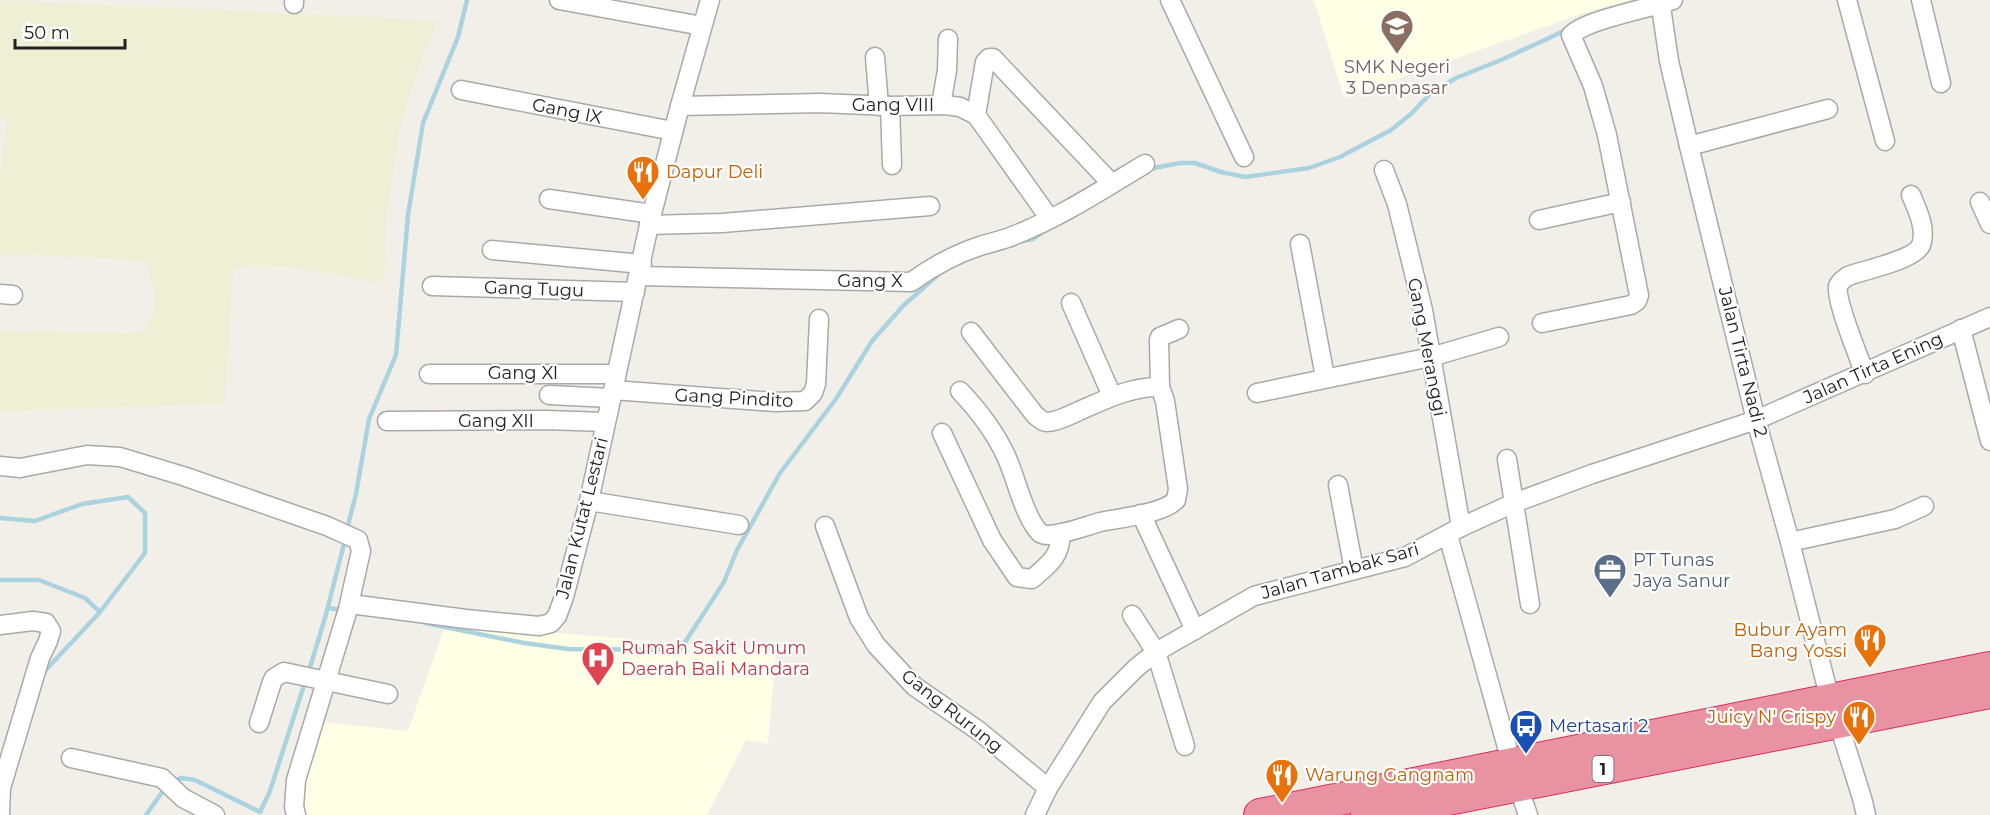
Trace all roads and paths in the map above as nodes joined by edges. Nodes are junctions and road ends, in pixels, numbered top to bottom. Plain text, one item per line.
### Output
1 (559, 0) edge
2 (710, 0) edge
3 (1170, 0) edge
4 (1847, 0) edge
5 (1921, 0) edge
6 (1664, 1) edge
7 (702, 26) junction
8 (948, 39) dead end
9 (875, 57) dead end
10 (1941, 83) dead end
11 (461, 90) dead end
12 (941, 105) junction
13 (680, 106) junction
14 (884, 106) junction
15 (1828, 109) dead end
16 (976, 115) junction
17 (674, 131) junction
18 (1885, 141) dead end
19 (1689, 146) junction
20 (1244, 157) dead end
21 (1145, 164) dead end
22 (892, 165) dead end
23 (1384, 170) dead end
24 (1112, 184) junction
25 (1911, 195) dead end
26 (549, 199) dead end
27 (1621, 202) junction
28 (1980, 202) dead end
29 (930, 206) dead end
30 (650, 219) junction
31 (1050, 219) junction
32 (1539, 220) dead end
33 (1990, 224) edge
34 (1299, 244) dead end
35 (492, 250) dead end
36 (638, 278) junction
37 (432, 286) dead end
38 (1071, 303) dead end
39 (1990, 317) edge
40 (819, 319) dead end
41 (1542, 323) dead end
42 (1179, 329) dead end
43 (1961, 329) junction
44 (971, 332) dead end
45 (1499, 337) dead end
46 (1431, 357) junction
47 (550, 373) junction
48 (429, 374) dead end
49 (1865, 374) junction
50 (1325, 377) junction
51 (613, 387) junction
52 (1160, 387) junction
53 (960, 391) dead end
54 (1257, 393) dead end
55 (549, 396) junction
56 (1112, 396) junction
57 (546, 420) junction
58 (1756, 420) junction
59 (387, 421) dead end
60 (605, 422) junction
61 (942, 433) dead end
62 (1990, 441) edge
63 (1507, 459) dead end
64 (0, 466) edge
65 (1338, 485) dead end
66 (588, 501) junction
67 (1514, 503) junction
68 (1924, 506) dead end
69 (1141, 514) junction
70 (738, 525) dead end
71 (825, 526) dead end
72 (1454, 531) junction
73 (1061, 533) junction
74 (1790, 543) junction
75 (1354, 570) junction
76 (1530, 604) dead end
77 (348, 611) junction
78 (1132, 615) dead end
79 (0, 625) edge
80 (1195, 630) junction
81 (1156, 652) junction
82 (1990, 668) edge
83 (322, 681) junction
84 (1990, 692) edge
85 (388, 694) dead end
86 (1834, 710) junction
87 (260, 723) dead end
88 (1185, 746) dead end
89 (71, 758) dead end
90 (1515, 775) junction
91 (1, 788) edge
92 (1048, 788) junction
93 (0, 815) edge
94 (215, 815) edge
95 (296, 815) edge
96 (1035, 815) edge
97 (1260, 815) edge
98 (1367, 815) edge
99 (1528, 815) edge
100 (1866, 815) edge

1 - 7 street
2 - 7 street, Jalan Kutat Lestari
3 - 20 street
4 - 18 street
5 - 10 street
6 - 19 street, Jalan Tirta Nadi 2
6 - 27 street
7 - 13 street, Jalan Kutat Lestari
8 - 12 street
9 - 14 street
11 - 17 street, Gang IX
12 - 14 street, Gang VIII
12 - 16 street, Gang VIII
13 - 14 street, Gang VIII
13 - 17 street, Jalan Kutat Lestari
14 - 22 street
15 - 19 street
16 - 24 street
16 - 31 street
17 - 30 street, Jalan Kutat Lestari
19 - 58 street, Jalan Tirta Nadi 2
21 - 24 street, Gang X
23 - 46 street, Gang Meranggi
24 - 31 street, Gang X
25 - 49 street
26 - 30 street
27 - 32 street
27 - 41 street
28 - 33 street
29 - 30 street
30 - 36 street, Jalan Kutat Lestari
31 - 36 street, Gang X
34 - 50 street
35 - 36 street
36 - 37 street, Gang Tugu
36 - 51 street, Jalan Kutat Lestari
38 - 56 street
39 - 43 street, Jalan Tirta Ening
40 - 51 street, Gang Pindito
42 - 52 street
43 - 49 street, Jalan Tirta Ening
43 - 62 street
44 - 56 street
45 - 46 street
46 - 50 street
46 - 72 street, Gang Meranggi
47 - 48 street, Gang XI
47 - 51 street, Gang XI
47 - 55 street
49 - 58 street, Jalan Tirta Ening
50 - 54 street
51 - 55 street
51 - 60 street, Jalan Kutat Lestari
52 - 56 street
52 - 69 street
53 - 73 street
55 - 57 street
57 - 59 street, Gang XII
57 - 60 street, Gang XII
58 - 67 street, Jalan Tambak Sari
58 - 74 street, Jalan Tirta Nadi 2
60 - 66 street, Jalan Kutat Lestari
61 - 73 street
63 - 67 street
64 - 77 street
65 - 75 street
66 - 70 street
66 - 77 street, Jalan Kutat Lestari
67 - 72 street, Jalan Tambak Sari
67 - 76 street
68 - 74 street
69 - 73 street
69 - 80 street
71 - 92 street, Gang Rurung
72 - 75 street, Jalan Tambak Sari
72 - 90 street, Gang Meranggi
74 - 86 street, Jalan Tirta Nadi 2
75 - 80 street, Jalan Tambak Sari
77 - 83 street
78 - 81 street
79 - 91 street
80 - 81 street, Jalan Tambak Sari
81 - 88 street
81 - 92 street, Jalan Tambak Sari
82 - 86 highway, 1
83 - 85 street
83 - 87 street
83 - 95 street
84 - 86 highway, 1
86 - 90 highway, 1
86 - 100 street, Jalan Tirta Nadi 2
89 - 94 street
90 - 97 highway, 1
90 - 98 highway, 1
90 - 99 street, Gang Meranggi
91 - 93 street
92 - 96 street, Jalan Tambak Sari

